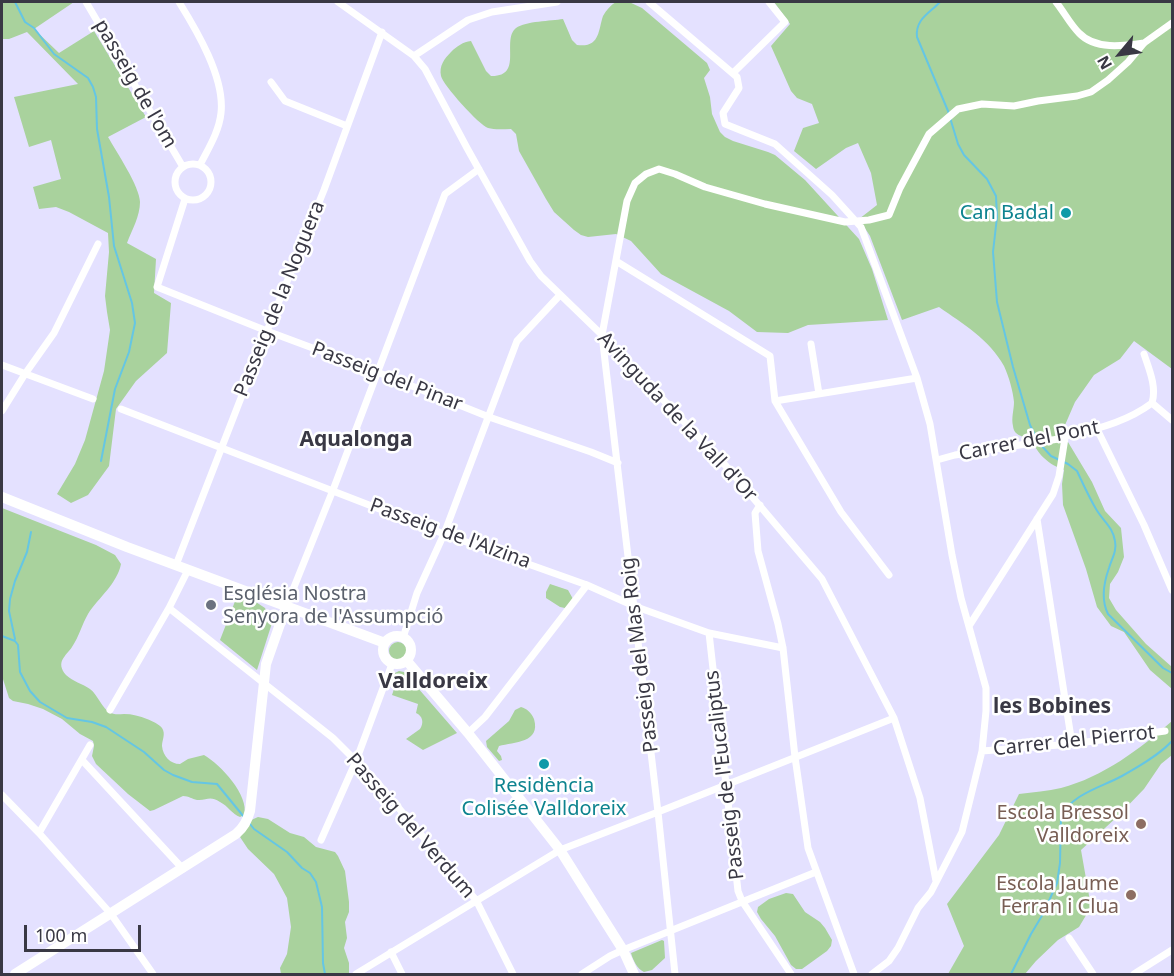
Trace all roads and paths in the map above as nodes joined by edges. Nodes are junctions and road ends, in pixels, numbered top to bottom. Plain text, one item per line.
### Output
1 (86, 2) edge
2 (189, 2) edge
3 (339, 2) edge
4 (556, 2) edge
5 (649, 2) edge
6 (769, 2) edge
7 (1056, 2) edge
8 (180, 4) edge
9 (1173, 23) edge
10 (382, 32) junction
11 (1144, 43) junction
12 (414, 56) junction
13 (734, 74) junction
14 (271, 82) dead end
15 (347, 126) junction
16 (200, 165) junction
17 (183, 167) junction
18 (479, 169) junction
19 (185, 199) junction
20 (856, 222) junction
21 (98, 244) dead end
22 (616, 261) junction
23 (560, 295) junction
24 (267, 331) junction
25 (602, 335) junction
26 (811, 344) dead end
27 (1144, 354) dead end
28 (2, 364) edge
29 (377, 372) junction
30 (25, 374) junction
31 (917, 378) junction
32 (819, 394) junction
33 (93, 399) dead end
34 (775, 401) junction
35 (1152, 403) junction
36 (121, 409) dead end
37 (2, 411) edge
38 (489, 417) junction
39 (1173, 420) edge
40 (1097, 429) junction
41 (1065, 438) junction
42 (221, 447) junction
43 (937, 460) junction
44 (618, 463) junction
45 (333, 490) junction
46 (2, 497) edge
47 (760, 505) junction
48 (1037, 519) junction
49 (444, 534) junction
50 (176, 565) junction
51 (188, 570) junction
52 (889, 575) dead end
53 (587, 585) junction
54 (1173, 590) edge
55 (634, 606) junction
56 (286, 607) junction
57 (169, 608) junction
58 (969, 626) junction
59 (709, 633) junction
60 (403, 638) junction
61 (385, 643) junction
62 (783, 648) junction
63 (407, 661) junction
64 (392, 664) junction
65 (263, 684) junction
66 (110, 710) dead end
67 (894, 718) junction
68 (1165, 731) dead end
69 (468, 733) junction
70 (1072, 744) junction
71 (90, 745) dead end
72 (982, 751) junction
73 (795, 757) junction
74 (82, 760) junction
75 (356, 761) junction
76 (726, 785) junction
77 (2, 795) edge
78 (658, 812) junction
79 (39, 833) junction
80 (321, 840) dead end
81 (560, 850) junction
82 (183, 869) junction
83 (816, 872) junction
84 (936, 882) junction
85 (476, 900) junction
86 (742, 901) junction
87 (111, 914) junction
88 (670, 931) junction
89 (1070, 938) dead end
90 (623, 950) junction
91 (1173, 950) edge
92 (391, 952) junction
93 (15, 975) edge
94 (153, 975) edge
95 (356, 975) edge
96 (402, 975) edge
97 (513, 975) edge
98 (582, 975) edge
99 (634, 975) edge
100 (675, 975) edge
101 (791, 975) edge
102 (854, 975) edge
103 (872, 975) edge
104 (1093, 975) edge
105 (1134, 975) edge

1 - 17 street, passeig de l'om
2 - 8 street
3 - 10 street, Avinguda de la Vall d'Or
4 - 12 street
5 - 13 street
6 - 13 street
7 - 11 street
8 - 16 street
9 - 11 street
10 - 12 street, Avinguda de la Vall d'Or
10 - 15 street, Passeig de la Noguera
11 - 20 street
12 - 18 street, Avinguda de la Vall d'Or
13 - 20 street
14 - 15 street
15 - 24 street, Passeig de la Noguera
16 - 17 street
16 - 19 street
17 - 19 street
18 - 23 street, Avinguda de la Vall d'Or
18 - 29 street
19 - 24 street, Passeig del Pinar
20 - 22 street, Passeig del Mas Roig
20 - 31 street
21 - 30 street
22 - 25 street, Passeig del Mas Roig
22 - 34 street
23 - 25 street, Avinguda de la Vall d'Or
23 - 38 street
24 - 29 street, Passeig del Pinar
24 - 42 street, Passeig de la Noguera
25 - 44 street, Passeig del Mas Roig
25 - 47 street, Avinguda de la Vall d'Or
26 - 32 street
27 - 35 street
28 - 30 street
29 - 38 street, Passeig del Pinar
29 - 45 street
30 - 33 street
30 - 37 street
31 - 32 street
31 - 43 street
32 - 34 street
34 - 52 street
35 - 39 street
35 - 40 street, Carrer del Pont
36 - 42 street, Passeig de l'Alzina
38 - 44 street, Passeig del Pinar
38 - 49 street
40 - 41 street, Carrer del Pont
40 - 54 street
41 - 43 street, Carrer del Pont
41 - 48 street
42 - 45 street, Passeig de l'Alzina
42 - 50 street, Passeig de la Noguera
43 - 58 street
44 - 55 street, Passeig del Mas Roig
45 - 49 street, Passeig de l'Alzina
45 - 56 street
46 - 50 street
47 - 62 street
47 - 67 street, Avinguda de la Vall d'Or
48 - 58 street
48 - 70 street
49 - 53 street, Passeig de l'Alzina
49 - 60 street
50 - 51 street
51 - 56 street
51 - 57 street
53 - 55 street, Passeig de l'Alzina
53 - 69 street
55 - 59 street, Passeig de l'Alzina
55 - 78 street, Passeig del Mas Roig
56 - 61 street
56 - 65 street
57 - 65 street, Passeig del Verdum
57 - 66 street
58 - 72 street
59 - 62 street, Passeig de l'Alzina
59 - 76 street, Passeig de l'Eucaliptus
60 - 61 street
60 - 63 street
61 - 64 street
62 - 73 street
63 - 64 street
63 - 69 street
64 - 75 street
65 - 75 street, Passeig del Verdum
65 - 82 street
67 - 73 street
67 - 84 street, Avinguda de la Vall d'Or
68 - 70 street, Carrer del Pierrot
69 - 81 street
70 - 72 street, Carrer del Pierrot
71 - 74 street
72 - 84 street
73 - 76 street
73 - 83 street
74 - 79 street
74 - 82 street
75 - 80 street
75 - 85 street, Passeig del Verdum
76 - 78 street
76 - 86 street, Passeig de l'Eucaliptus
77 - 79 street
78 - 81 street
78 - 88 street, Passeig del Mas Roig
79 - 87 street
81 - 85 street
81 - 90 street
82 - 87 street
83 - 86 street
83 - 102 street
84 - 103 street
85 - 92 street
85 - 97 street, Passeig del Verdum
86 - 88 street
86 - 101 street, Passeig de l'Eucaliptus
87 - 93 street
87 - 94 street
88 - 90 street
88 - 100 street, Passeig del Mas Roig
89 - 104 street
90 - 98 street
90 - 99 street
91 - 105 street
92 - 95 street
92 - 96 street

